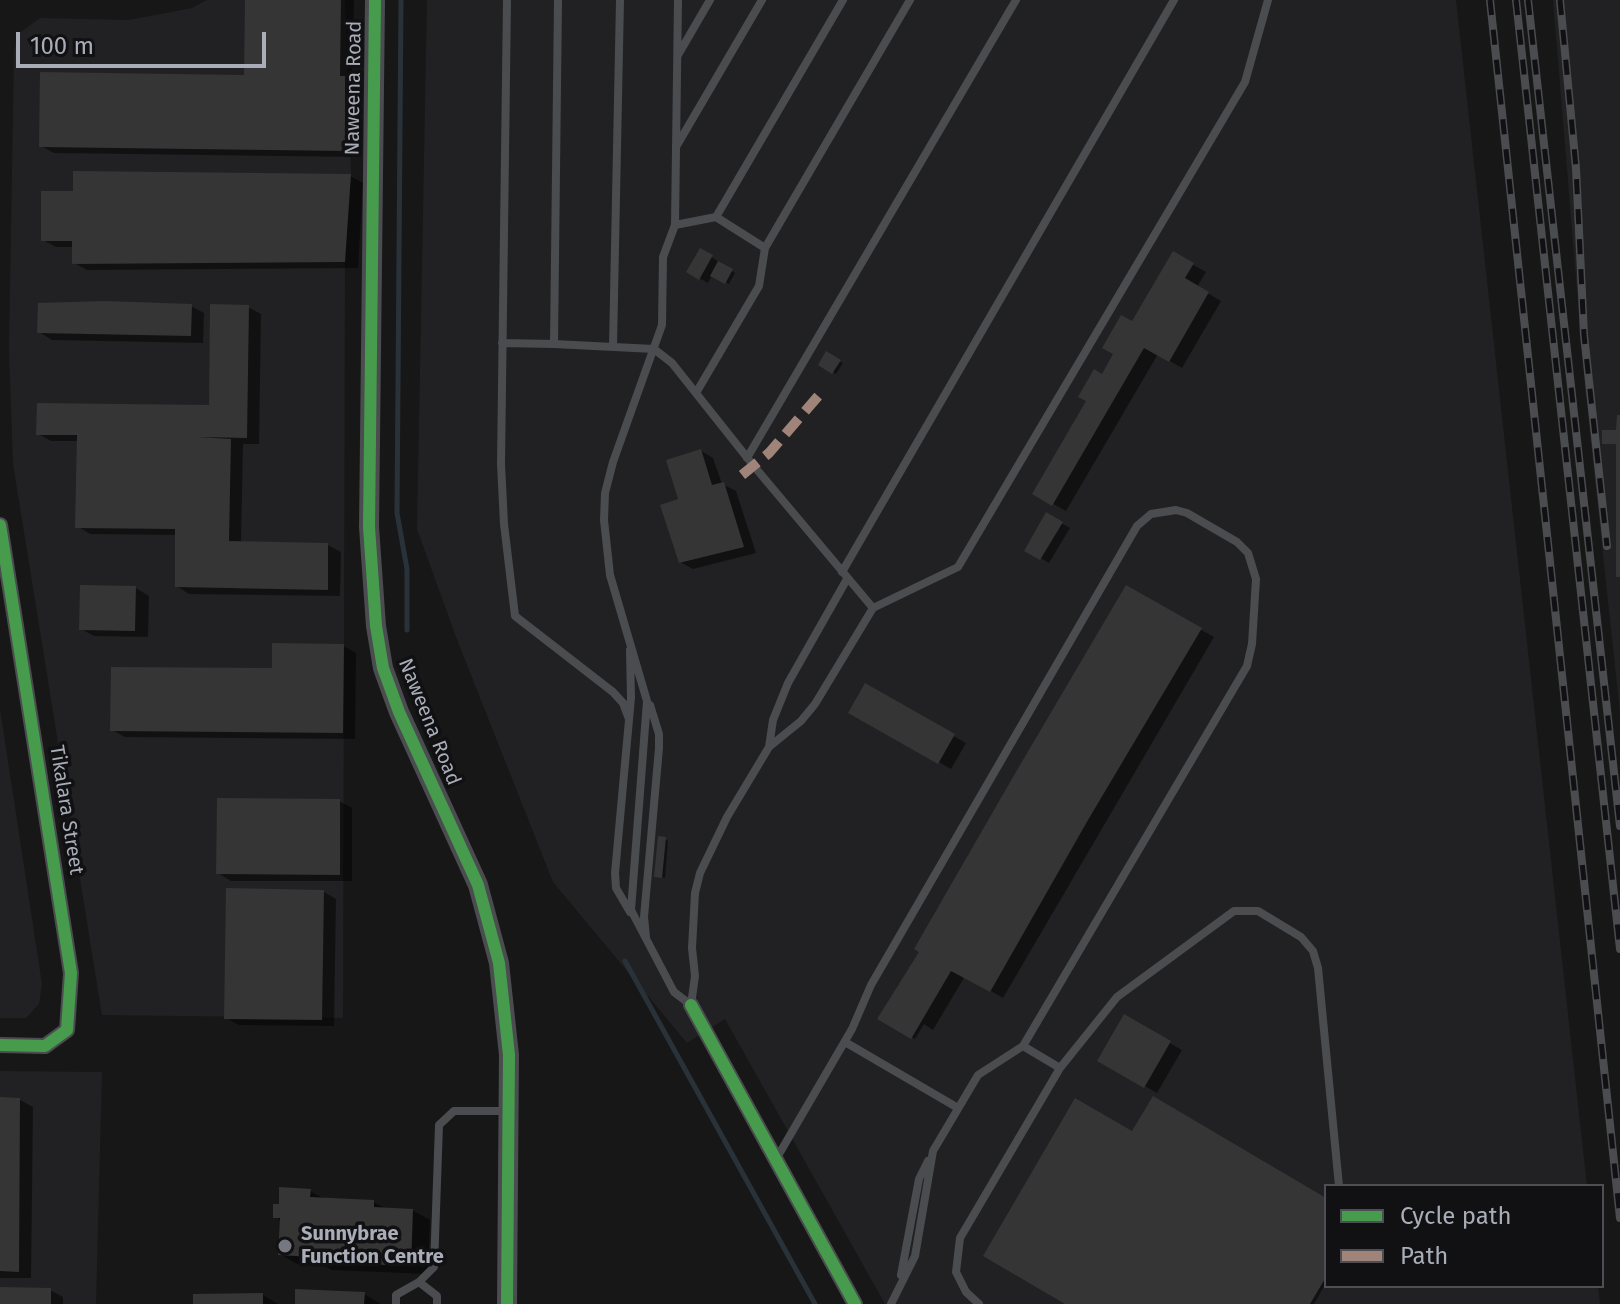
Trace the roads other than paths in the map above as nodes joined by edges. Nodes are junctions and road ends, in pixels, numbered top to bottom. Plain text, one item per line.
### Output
1 (375, 0) edge
2 (507, 0) edge
3 (558, 0) edge
4 (620, 0) edge
5 (678, 0) edge
6 (710, 0) edge
7 (762, 0) edge
8 (843, 0) edge
9 (910, 0) edge
10 (1016, 0) edge
11 (1174, 0) edge
12 (1268, 0) edge
13 (677, 56) junction
14 (676, 148) junction
15 (716, 217) junction
16 (675, 225) junction
17 (765, 248) junction
18 (502, 343) junction
19 (554, 344) junction
20 (613, 346) junction
21 (654, 349) junction
22 (696, 393) junction
23 (747, 458) junction
24 (0, 525) edge
25 (844, 576) junction
26 (873, 608) junction
27 (628, 633) junction
28 (645, 689) junction
29 (629, 719) junction
30 (769, 747) junction
31 (633, 919) junction
32 (649, 947) junction
33 (691, 1005) junction
34 (845, 1042) junction
35 (0, 1045) edge
36 (1023, 1046) junction
37 (1060, 1068) junction
38 (958, 1108) junction
39 (509, 1111) junction
40 (933, 1151) junction
41 (775, 1162) junction
42 (1339, 1184) edge
43 (419, 1282) junction
44 (899, 1288) junction
45 (396, 1304) edge
46 (437, 1304) edge
47 (507, 1304) edge
48 (855, 1304) edge
49 (891, 1304) edge
50 (979, 1304) edge

1 - 39 street, Naweena Road
2 - 18 lane
3 - 19 lane
4 - 20 lane
5 - 13 lane
6 - 13 lane
7 - 14 lane
8 - 15 lane
9 - 17 lane
10 - 23 lane
11 - 25 lane
12 - 26 lane
13 - 14 lane
14 - 16 lane
15 - 16 lane
15 - 17 lane
16 - 21 lane
17 - 22 lane
18 - 19 lane
18 - 29 lane
19 - 20 lane
20 - 21 lane
21 - 22 lane
21 - 27 lane
22 - 23 lane
23 - 25 lane
24 - 35 street, Tikalara Street
25 - 26 lane
25 - 30 lane
26 - 30 lane
27 - 28 lane
27 - 29 lane
28 - 31 lane
28 - 32 lane
29 - 31 lane
30 - 33 lane
31 - 32 lane
32 - 33 lane
33 - 41 street
34 - 36 lane
34 - 38 lane
34 - 41 lane
36 - 37 lane
36 - 38 lane
37 - 42 lane
37 - 50 lane
38 - 40 lane
39 - 43 lane
39 - 47 street, Naweena Road
40 - 44 lane
40 - 44 lane
41 - 48 street
43 - 45 lane
43 - 46 lane
44 - 49 lane

